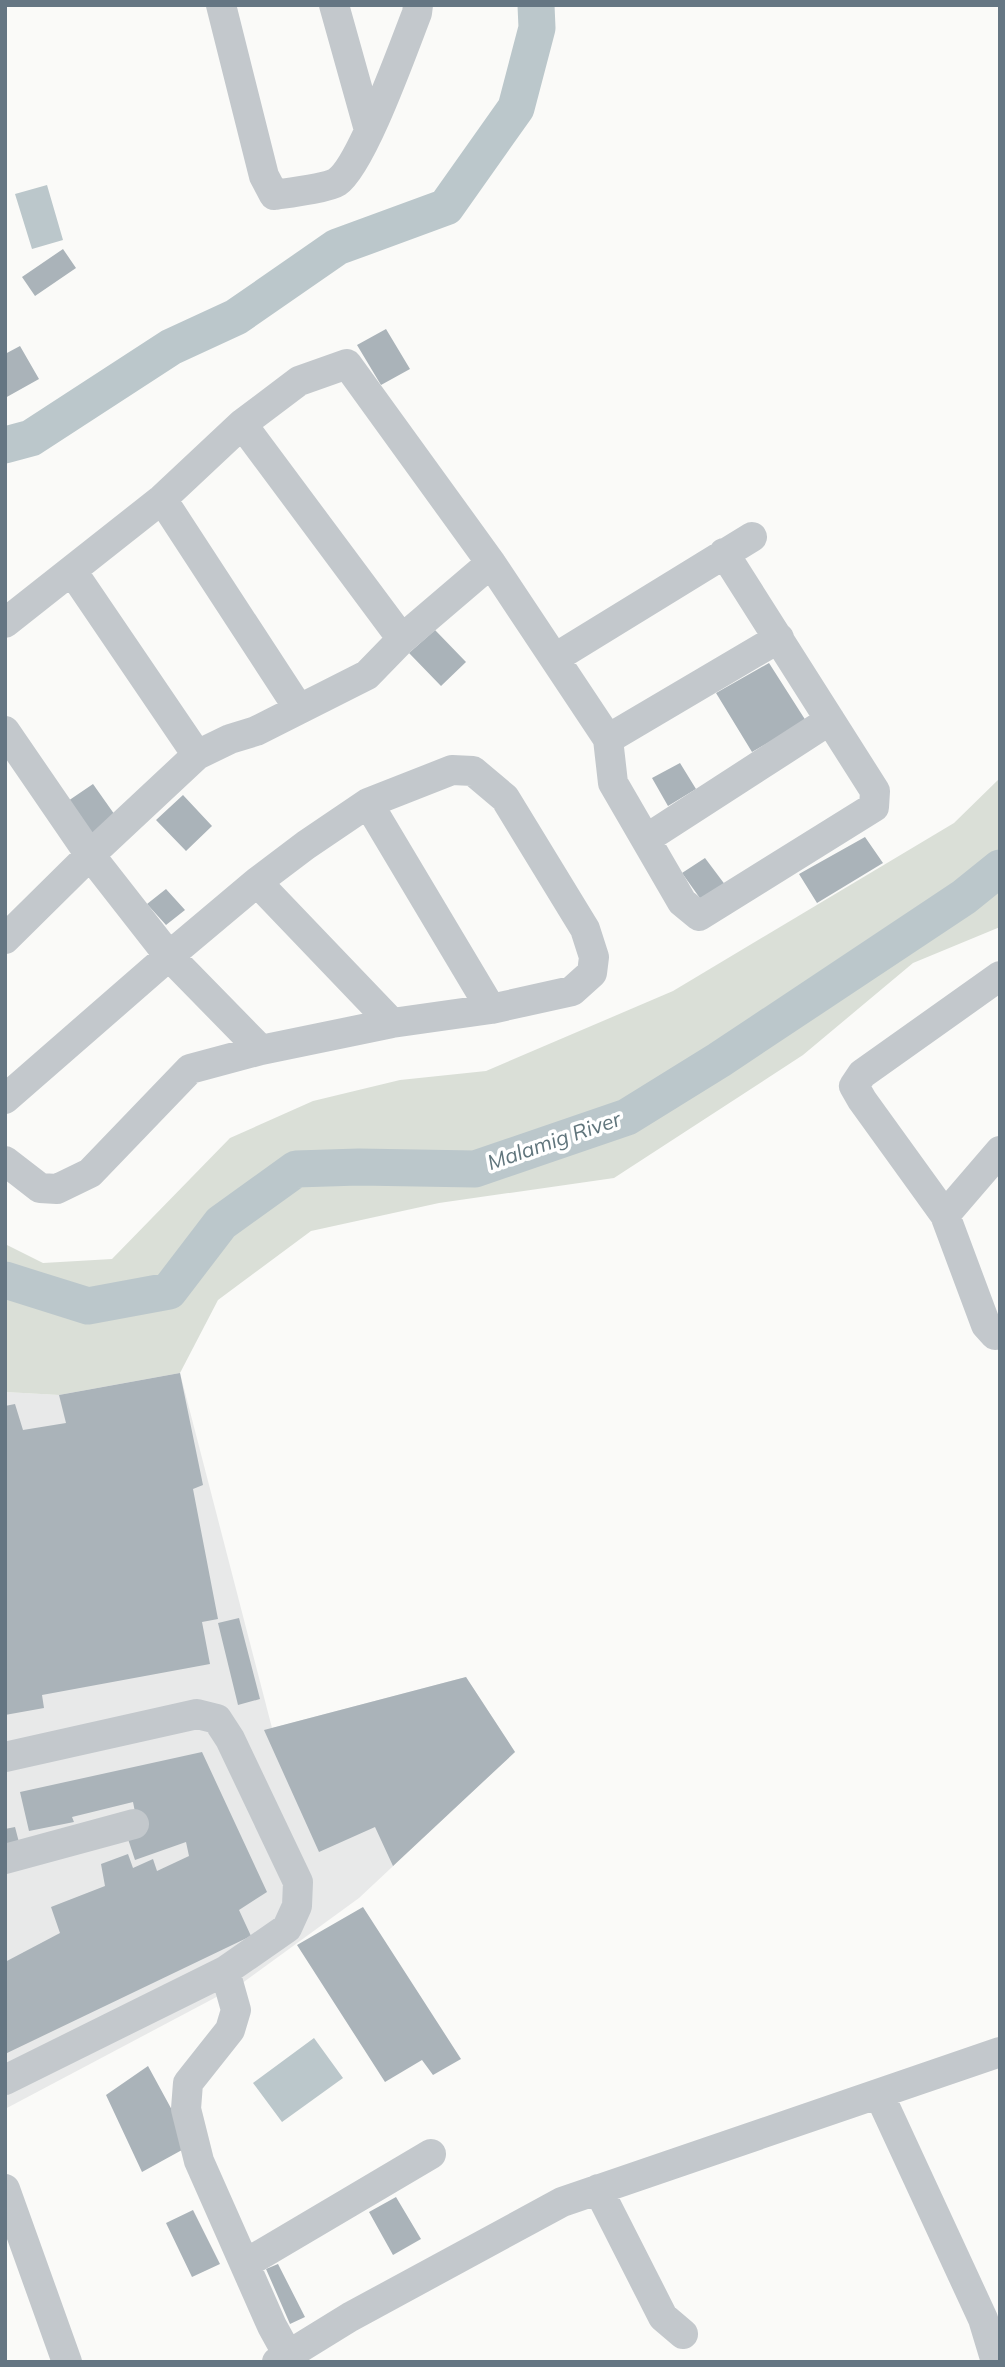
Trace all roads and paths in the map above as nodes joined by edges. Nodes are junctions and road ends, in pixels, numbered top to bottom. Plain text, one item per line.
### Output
1 (221, 5) edge
2 (334, 5) edge
3 (418, 5) edge
4 (369, 130) junction
5 (242, 424) junction
6 (162, 499) junction
7 (752, 537) dead end
8 (724, 553) junction
9 (491, 563) junction
10 (72, 571) junction
11 (5, 623) edge
12 (779, 638) junction
13 (402, 639) junction
14 (555, 658) junction
15 (299, 709) junction
16 (830, 720) junction
17 (5, 731) edge
18 (608, 739) junction
19 (197, 755) junction
20 (368, 803) junction
21 (646, 839) junction
22 (90, 855) junction
23 (257, 881) junction
24 (5, 939) edge
25 (169, 956) junction
26 (1000, 976) edge
27 (491, 1009) junction
28 (392, 1023) junction
29 (261, 1050) junction
30 (5, 1099) edge
31 (1000, 1151) edge
32 (5, 1161) edge
33 (945, 1215) junction
34 (1000, 1333) edge
35 (5, 1757) edge
36 (134, 1824) dead end
37 (5, 1859) edge
38 (225, 1971) junction
39 (1000, 2052) edge
40 (5, 2080) edge
41 (879, 2094) junction
42 (431, 2154) dead end
43 (5, 2189) edge
44 (598, 2189) junction
45 (245, 2264) junction
46 (683, 2334) dead end
47 (283, 2358) edge
48 (67, 2362) edge
49 (996, 2362) edge

1 - 4 street
2 - 4 street
3 - 4 street
5 - 6 street
5 - 9 street
5 - 13 street
6 - 10 street
6 - 15 street
7 - 8 street
8 - 12 street
8 - 14 street
9 - 13 street
9 - 14 street
10 - 11 street
10 - 19 street
12 - 16 street
12 - 18 street
13 - 15 street
14 - 18 street
15 - 19 street
16 - 21 street
16 - 21 street
17 - 22 street
18 - 21 street
19 - 22 street
20 - 23 street
20 - 27 street
20 - 27 street
22 - 24 street
22 - 25 street
23 - 25 street
23 - 28 street
25 - 29 street
25 - 30 street
26 - 33 street
27 - 28 street
28 - 29 street
29 - 32 street
31 - 33 street
33 - 34 street
35 - 38 street
36 - 37 street
38 - 40 street
38 - 45 street
39 - 41 street
41 - 44 street
41 - 49 street
42 - 45 street
43 - 48 street
44 - 46 street
44 - 47 street
45 - 47 street

